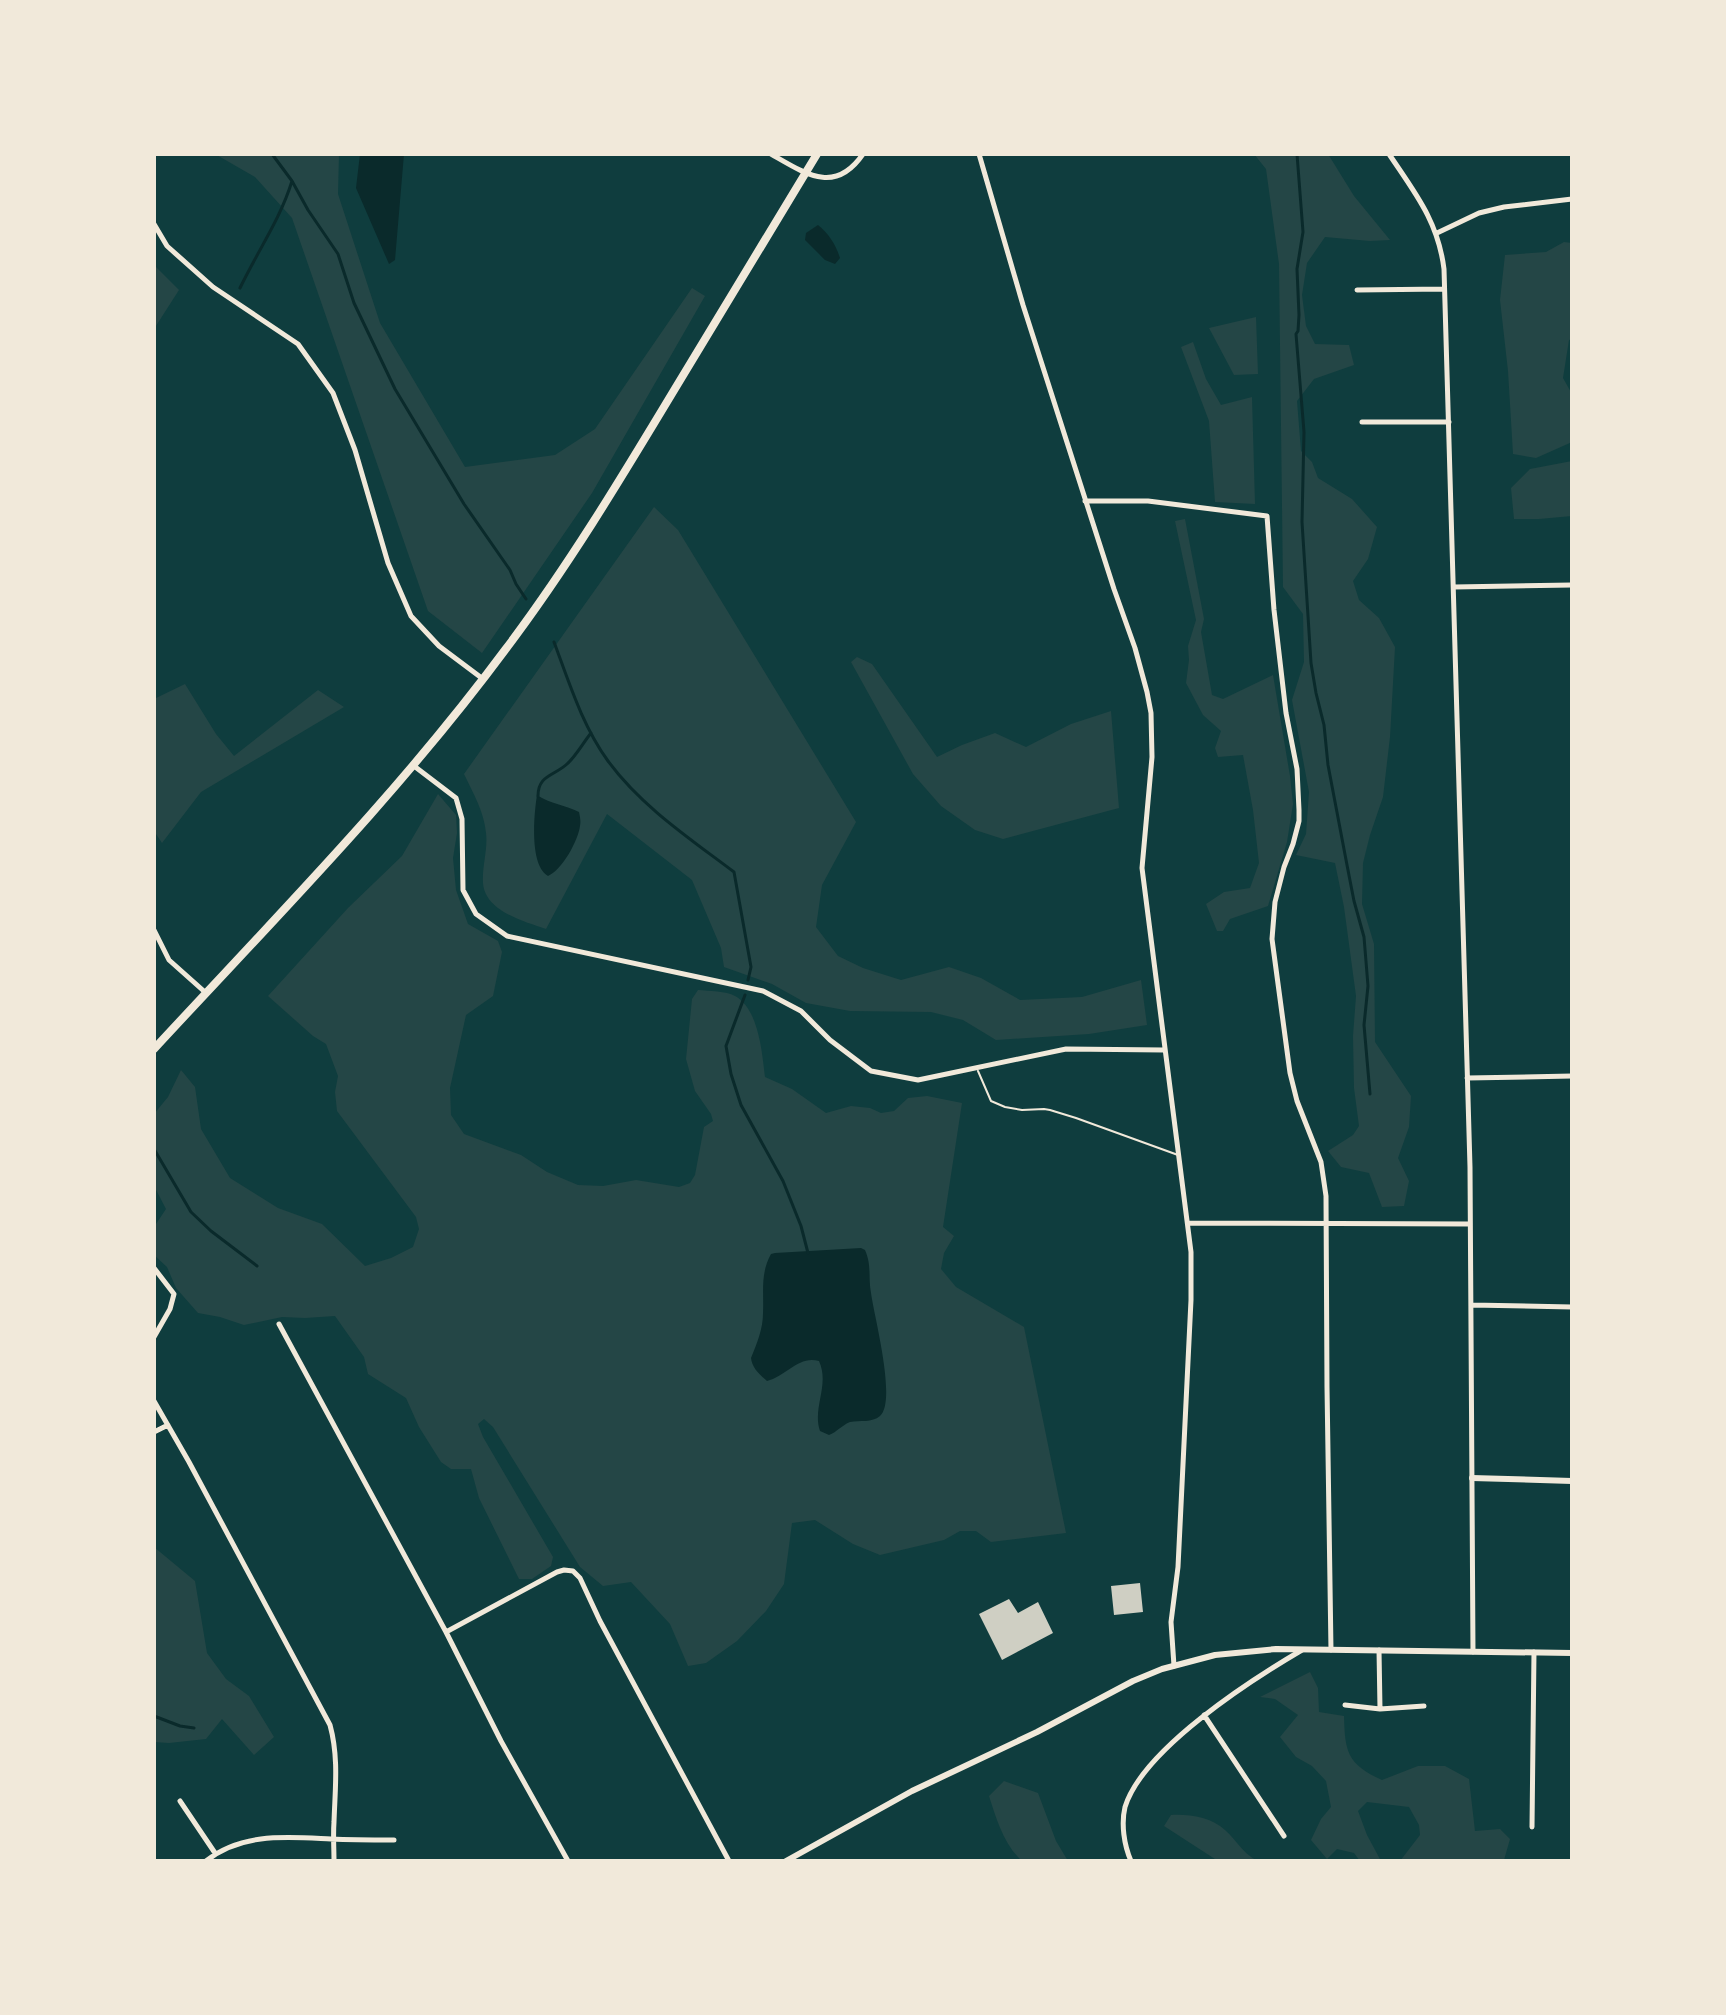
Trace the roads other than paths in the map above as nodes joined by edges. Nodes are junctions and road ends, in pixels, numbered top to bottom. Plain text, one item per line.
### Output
1 (771, 154) edge
2 (817, 154) edge
3 (863, 154) edge
4 (979, 154) edge
5 (1389, 154) edge
6 (805, 173) junction
7 (1572, 199) edge
8 (154, 224) edge
9 (1437, 233) junction
10 (1444, 289) junction
11 (1357, 290) dead end
12 (1362, 422) dead end
13 (1449, 422) junction
14 (1085, 501) junction
15 (1572, 585) edge
16 (1454, 587) junction
17 (483, 679) junction
18 (414, 766) junction
19 (154, 930) edge
20 (206, 993) junction
21 (154, 1049) edge
22 (1164, 1050) junction
23 (977, 1068) junction
24 (1572, 1076) edge
25 (1467, 1078) junction
26 (1179, 1155) junction
27 (1327, 1222) junction
28 (1189, 1223) junction
29 (1470, 1224) junction
30 (154, 1268) edge
31 (1471, 1305) junction
32 (1572, 1307) edge
33 (279, 1324) dead end
34 (154, 1337) edge
35 (154, 1401) edge
36 (168, 1425) junction
37 (154, 1432) edge
38 (1472, 1478) junction
39 (1572, 1481) edge
40 (446, 1632) junction
41 (1303, 1650) junction
42 (1331, 1650) junction
43 (1379, 1650) junction
44 (1473, 1652) junction
45 (1534, 1652) junction
46 (1572, 1653) edge
47 (1174, 1666) junction
48 (1345, 1705) dead end
49 (1424, 1706) dead end
50 (1380, 1709) junction
51 (1204, 1715) junction
52 (180, 1801) dead end
53 (1532, 1827) dead end
54 (1284, 1836) dead end
55 (334, 1839) junction
56 (394, 1840) dead end
57 (215, 1853) junction
58 (206, 1861) edge
59 (334, 1861) edge
60 (568, 1861) edge
61 (729, 1861) edge
62 (786, 1861) edge
63 (1131, 1861) edge

1 - 6 street
2 - 6 highway
3 - 6 street
4 - 14 street
5 - 9 street
6 - 17 highway
7 - 9 street
8 - 17 street
9 - 10 street
10 - 11 street
10 - 13 street
12 - 13 street
13 - 16 street
14 - 22 street
14 - 27 street
15 - 16 street
16 - 25 street
17 - 18 highway
18 - 20 highway
18 - 23 street
19 - 20 street
20 - 21 highway
22 - 23 street
22 - 26 street
23 - 26 lane
24 - 25 street
25 - 29 street
26 - 28 street
27 - 28 street
27 - 29 street
27 - 42 street
28 - 47 street
29 - 31 street
30 - 34 street
31 - 32 street
31 - 38 street
33 - 40 street
35 - 36 street
36 - 37 street
36 - 55 street
38 - 39 main road
38 - 44 street
40 - 60 street
40 - 61 street
41 - 42 main road
41 - 47 main road
41 - 51 street
42 - 43 main road
43 - 44 main road
43 - 50 street
44 - 45 main road
45 - 46 main road
45 - 53 street
47 - 62 main road
48 - 50 street
49 - 50 street
51 - 54 street
51 - 63 street
52 - 57 street
55 - 56 street
55 - 57 street
55 - 59 street
57 - 58 street

